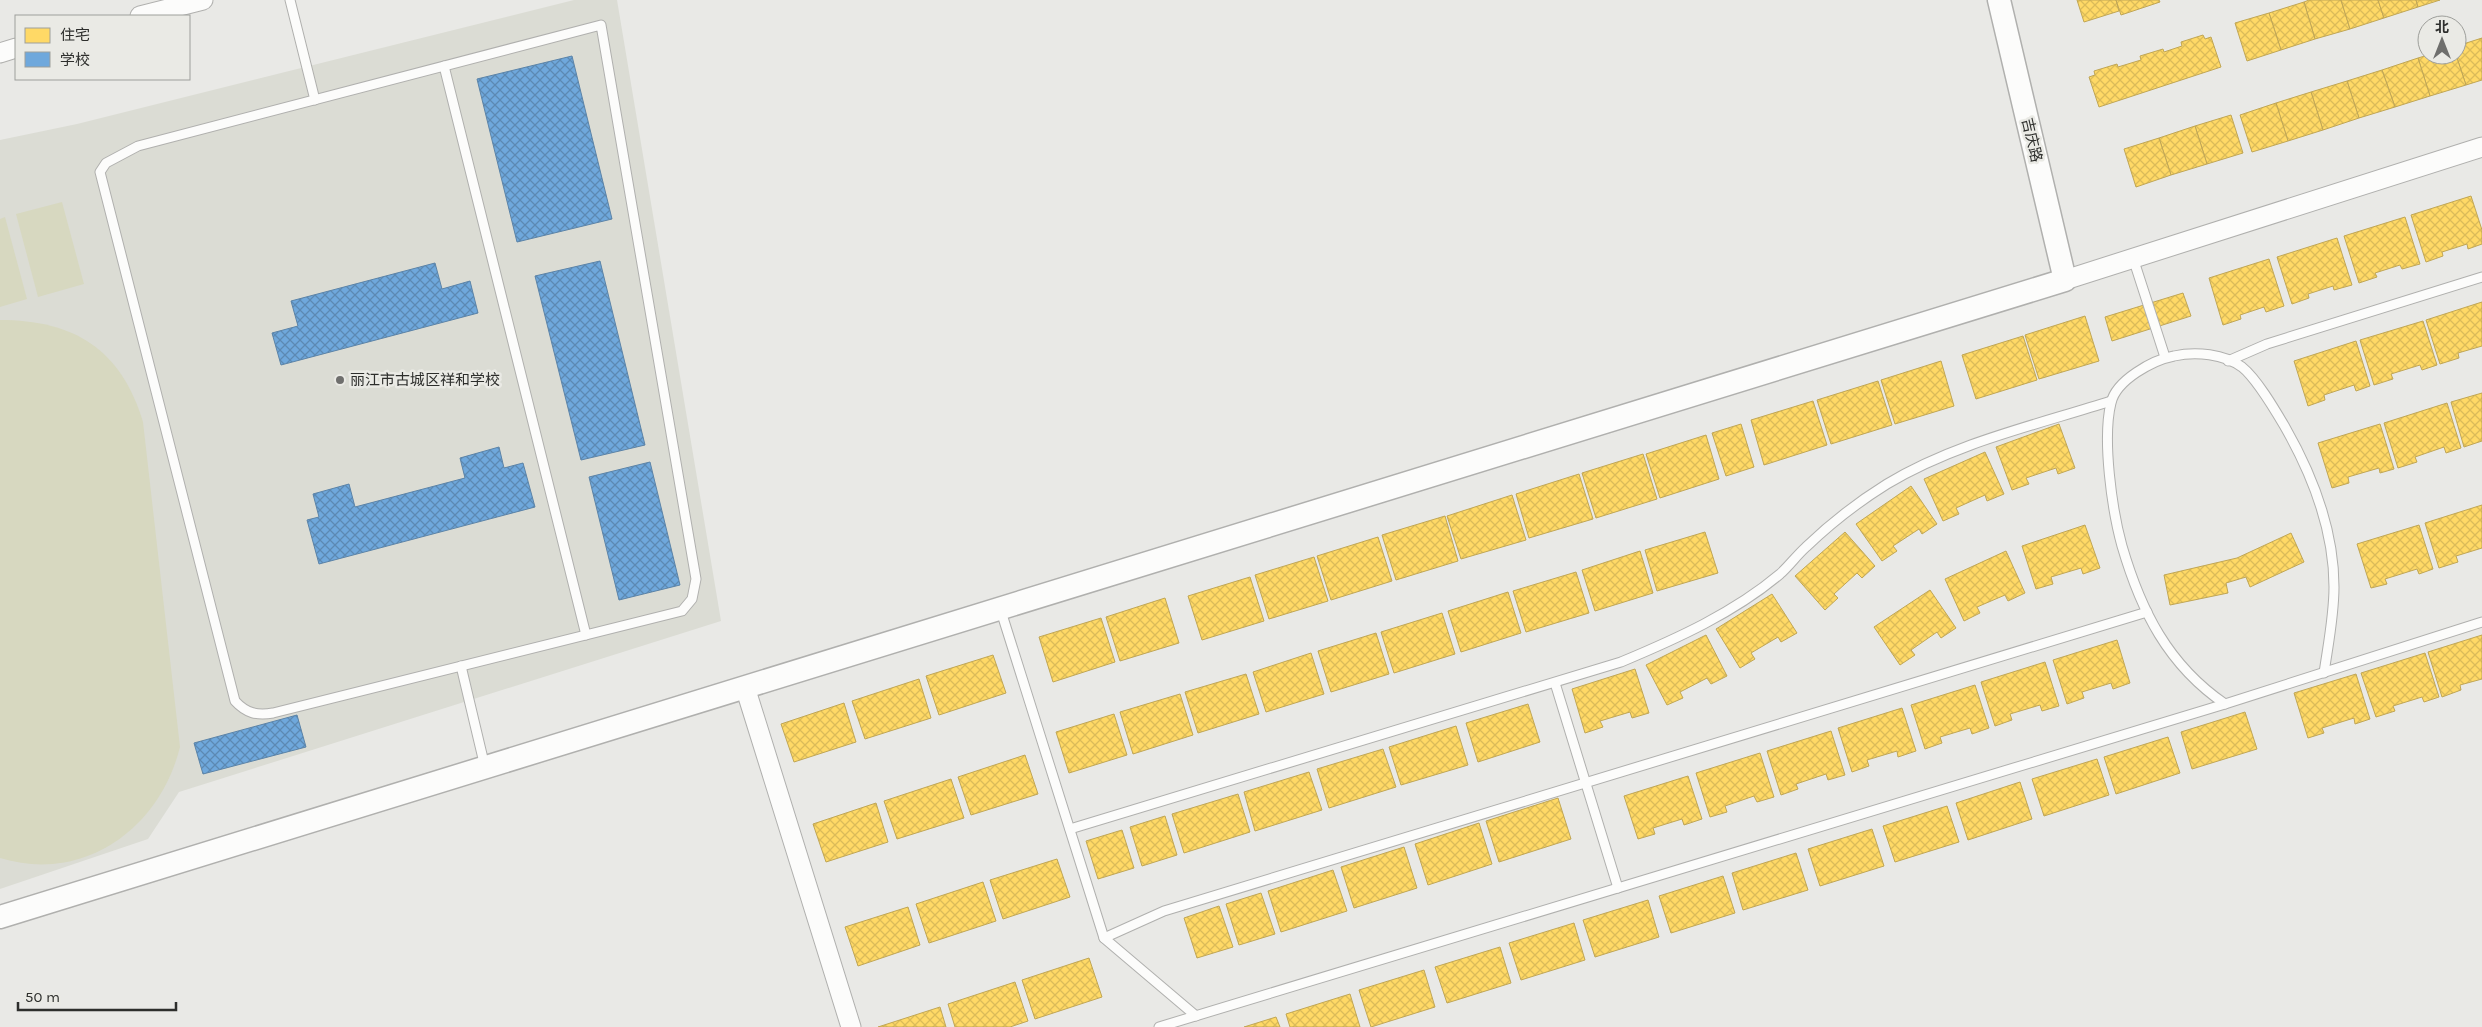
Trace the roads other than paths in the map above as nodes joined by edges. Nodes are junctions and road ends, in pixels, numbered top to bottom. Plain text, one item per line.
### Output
1 (203, 0) edge
2 (290, 0) edge
3 (1999, 0) edge
4 (144, 15) edge
5 (15, 48) edge
6 (0, 53) edge
7 (444, 66) junction
8 (315, 100) junction
9 (2482, 147) edge
10 (2133, 258) junction
11 (2482, 277) edge
12 (2065, 280) junction
13 (2165, 357) junction
14 (2228, 361) junction
15 (2111, 401) junction
16 (1000, 608) junction
17 (2147, 612) junction
18 (2482, 622) edge
19 (586, 635) junction
20 (461, 666) junction
21 (2324, 673) junction
22 (1555, 683) junction
23 (745, 686) junction
24 (2225, 704) junction
25 (485, 767) junction
26 (1585, 782) junction
27 (1070, 829) junction
28 (1618, 888) junction
29 (0, 917) edge
30 (1104, 938) junction
31 (1196, 1016) junction
32 (851, 1027) edge
33 (1159, 1027) edge

1 - 4 street
2 - 8 lane
3 - 12 street, 吉庆路
5 - 6 street
7 - 8 lane
7 - 19 lane
7 - 19 lane
8 - 20 lane
9 - 10 street
10 - 12 street
10 - 13 lane
11 - 14 lane
12 - 16 street
13 - 14 lane
13 - 15 lane
14 - 21 lane
15 - 17 lane
15 - 22 lane
16 - 23 street
16 - 27 lane
17 - 24 lane
17 - 26 lane
18 - 21 lane
19 - 20 lane
20 - 25 lane
21 - 24 lane
22 - 26 lane
22 - 27 lane
23 - 25 street
23 - 32 street
24 - 28 lane
25 - 29 street
26 - 28 lane
26 - 30 lane
27 - 30 lane
28 - 31 lane
30 - 31 lane
31 - 33 lane

